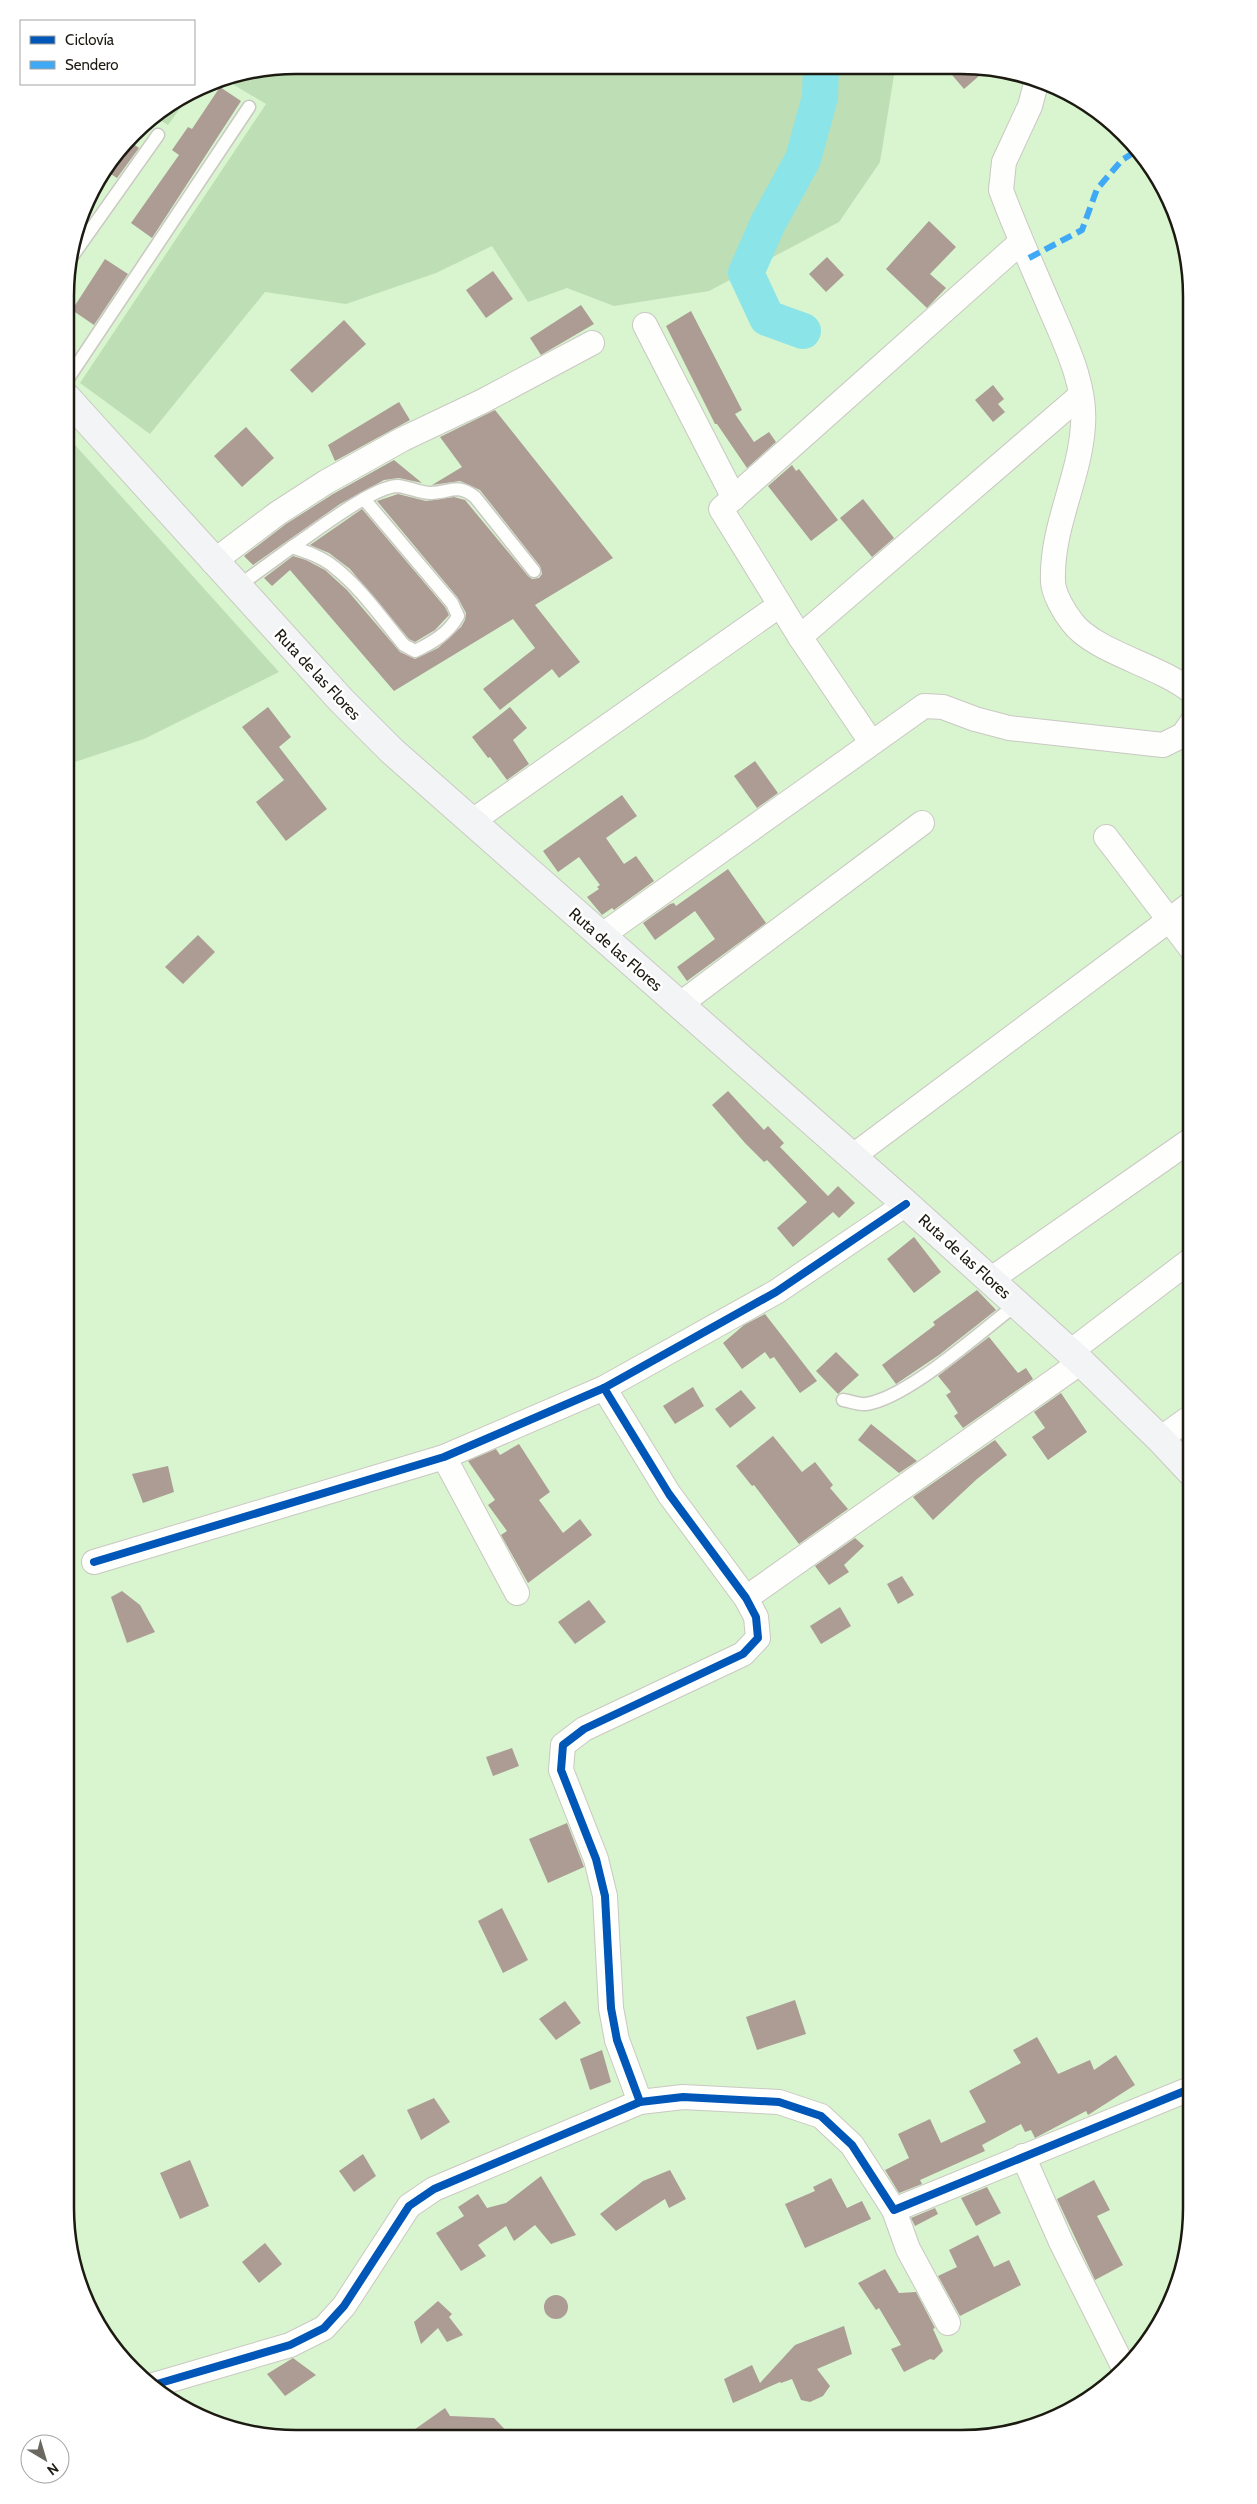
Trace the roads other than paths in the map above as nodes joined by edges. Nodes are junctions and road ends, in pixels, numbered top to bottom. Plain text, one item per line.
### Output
1 (1035, 87) edge
2 (249, 107) dead end
3 (158, 135) dead end
4 (1021, 242) junction
5 (79, 246) edge
6 (645, 325) dead end
7 (592, 343) dead end
8 (74, 370) edge
9 (1081, 395) junction
10 (74, 406) edge
11 (734, 498) junction
12 (364, 499) junction
13 (292, 546) junction
14 (213, 562) junction
15 (534, 571) dead end
16 (237, 587) junction
17 (780, 605) junction
18 (800, 637) junction
19 (1183, 685) edge
20 (1183, 735) edge
21 (871, 742) junction
22 (471, 822) junction
23 (922, 823) dead end
24 (1106, 837) dead end
25 (1183, 910) edge
26 (1169, 920) junction
27 (601, 936) junction
28 (1183, 938) edge
29 (679, 1005) junction
30 (1183, 1145) edge
31 (853, 1156) junction
32 (906, 1204) junction
33 (1183, 1267) edge
34 (990, 1280) junction
35 (1016, 1304) junction
36 (1076, 1357) junction
37 (604, 1388) junction
38 (843, 1400) dead end
39 (1183, 1422) edge
40 (1160, 1439) junction
41 (444, 1457) junction
42 (1183, 1463) edge
43 (94, 1562) dead end
44 (517, 1593) dead end
45 (746, 1598) junction
46 (1183, 2092) edge
47 (640, 2102) junction
48 (1023, 2156) junction
49 (894, 2210) junction
50 (948, 2323) dead end
51 (1121, 2362) edge
52 (160, 2383) edge

1 - 4 street
2 - 8 lane
3 - 5 lane
4 - 9 street
4 - 11 street
6 - 11 street
7 - 14 street
9 - 18 street
9 - 19 street
10 - 14 main road, Ruta de las Flores
11 - 17 street
12 - 13 lane
12 - 13 lane
12 - 15 lane
13 - 16 lane
14 - 16 main road, Ruta de las Flores
16 - 22 main road, Ruta de las Flores
17 - 18 street
17 - 22 street
18 - 21 street
20 - 21 street
21 - 27 street
22 - 27 main road, Ruta de las Flores
23 - 29 street
24 - 26 street
25 - 26 street
26 - 28 street
26 - 31 street
27 - 29 main road, Ruta de las Flores
29 - 31 main road, Ruta de las Flores
30 - 34 street
31 - 32 main road, Ruta de las Flores
32 - 34 main road, Ruta de las Flores
32 - 37 street
33 - 36 street
34 - 35 main road, Ruta de las Flores
35 - 36 main road, Ruta de las Flores
35 - 38 lane
36 - 40 main road, Ruta de las Flores
36 - 45 street
37 - 41 street
37 - 45 street
39 - 40 street
40 - 42 main road, Ruta de las Flores
41 - 43 street
41 - 44 street
45 - 47 street
46 - 48 street
47 - 49 street
47 - 52 street
48 - 49 street
48 - 51 street
49 - 50 street

